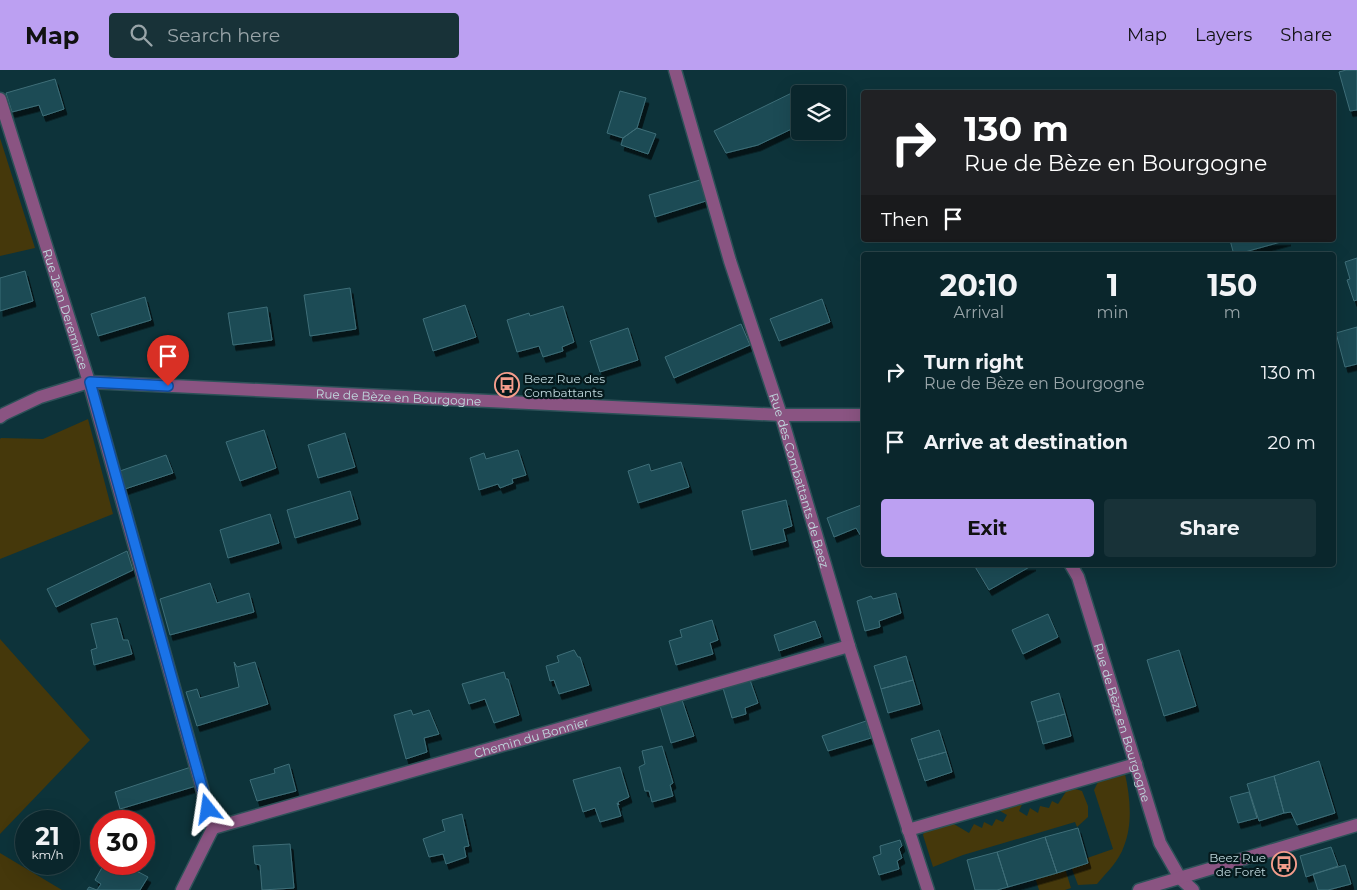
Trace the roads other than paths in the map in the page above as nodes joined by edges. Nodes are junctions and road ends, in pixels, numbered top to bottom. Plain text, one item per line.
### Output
1 (675, 70) edge
2 (0, 99) edge
3 (90, 382) junction
4 (781, 415) junction
5 (861, 415) edge
6 (0, 417) edge
7 (1072, 567) edge
8 (849, 646) junction
9 (1136, 764) junction
10 (1357, 825) edge
11 (213, 828) junction
12 (908, 830) junction
13 (1180, 878) junction
14 (182, 890) edge
15 (928, 890) edge
16 (1139, 890) edge
17 (1193, 890) edge

1 - 4 street, Rue des Combattants de Beez
2 - 3 street, Rue Jean Deremince
3 - 4 street, Rue de Bèze en Bourgogne
3 - 6 street, Rue de Bèze en Bourgogne
3 - 11 street, Rue Jean Deremince
4 - 5 street, Rue de Bèze en Bourgogne
4 - 8 street, Rue des Combattants de Beez
7 - 9 street, Rue de Bèze en Bourgogne
8 - 11 street, Chemin du Bonnier
8 - 12 street, Rue des Combattants de Beez
9 - 12 street
9 - 13 street, Rue de Bèze en Bourgogne
10 - 13 street
11 - 14 street
12 - 15 street, Rue des Combattants de Beez
13 - 16 street
13 - 17 street, Rue de Bèze en Bourgogne

